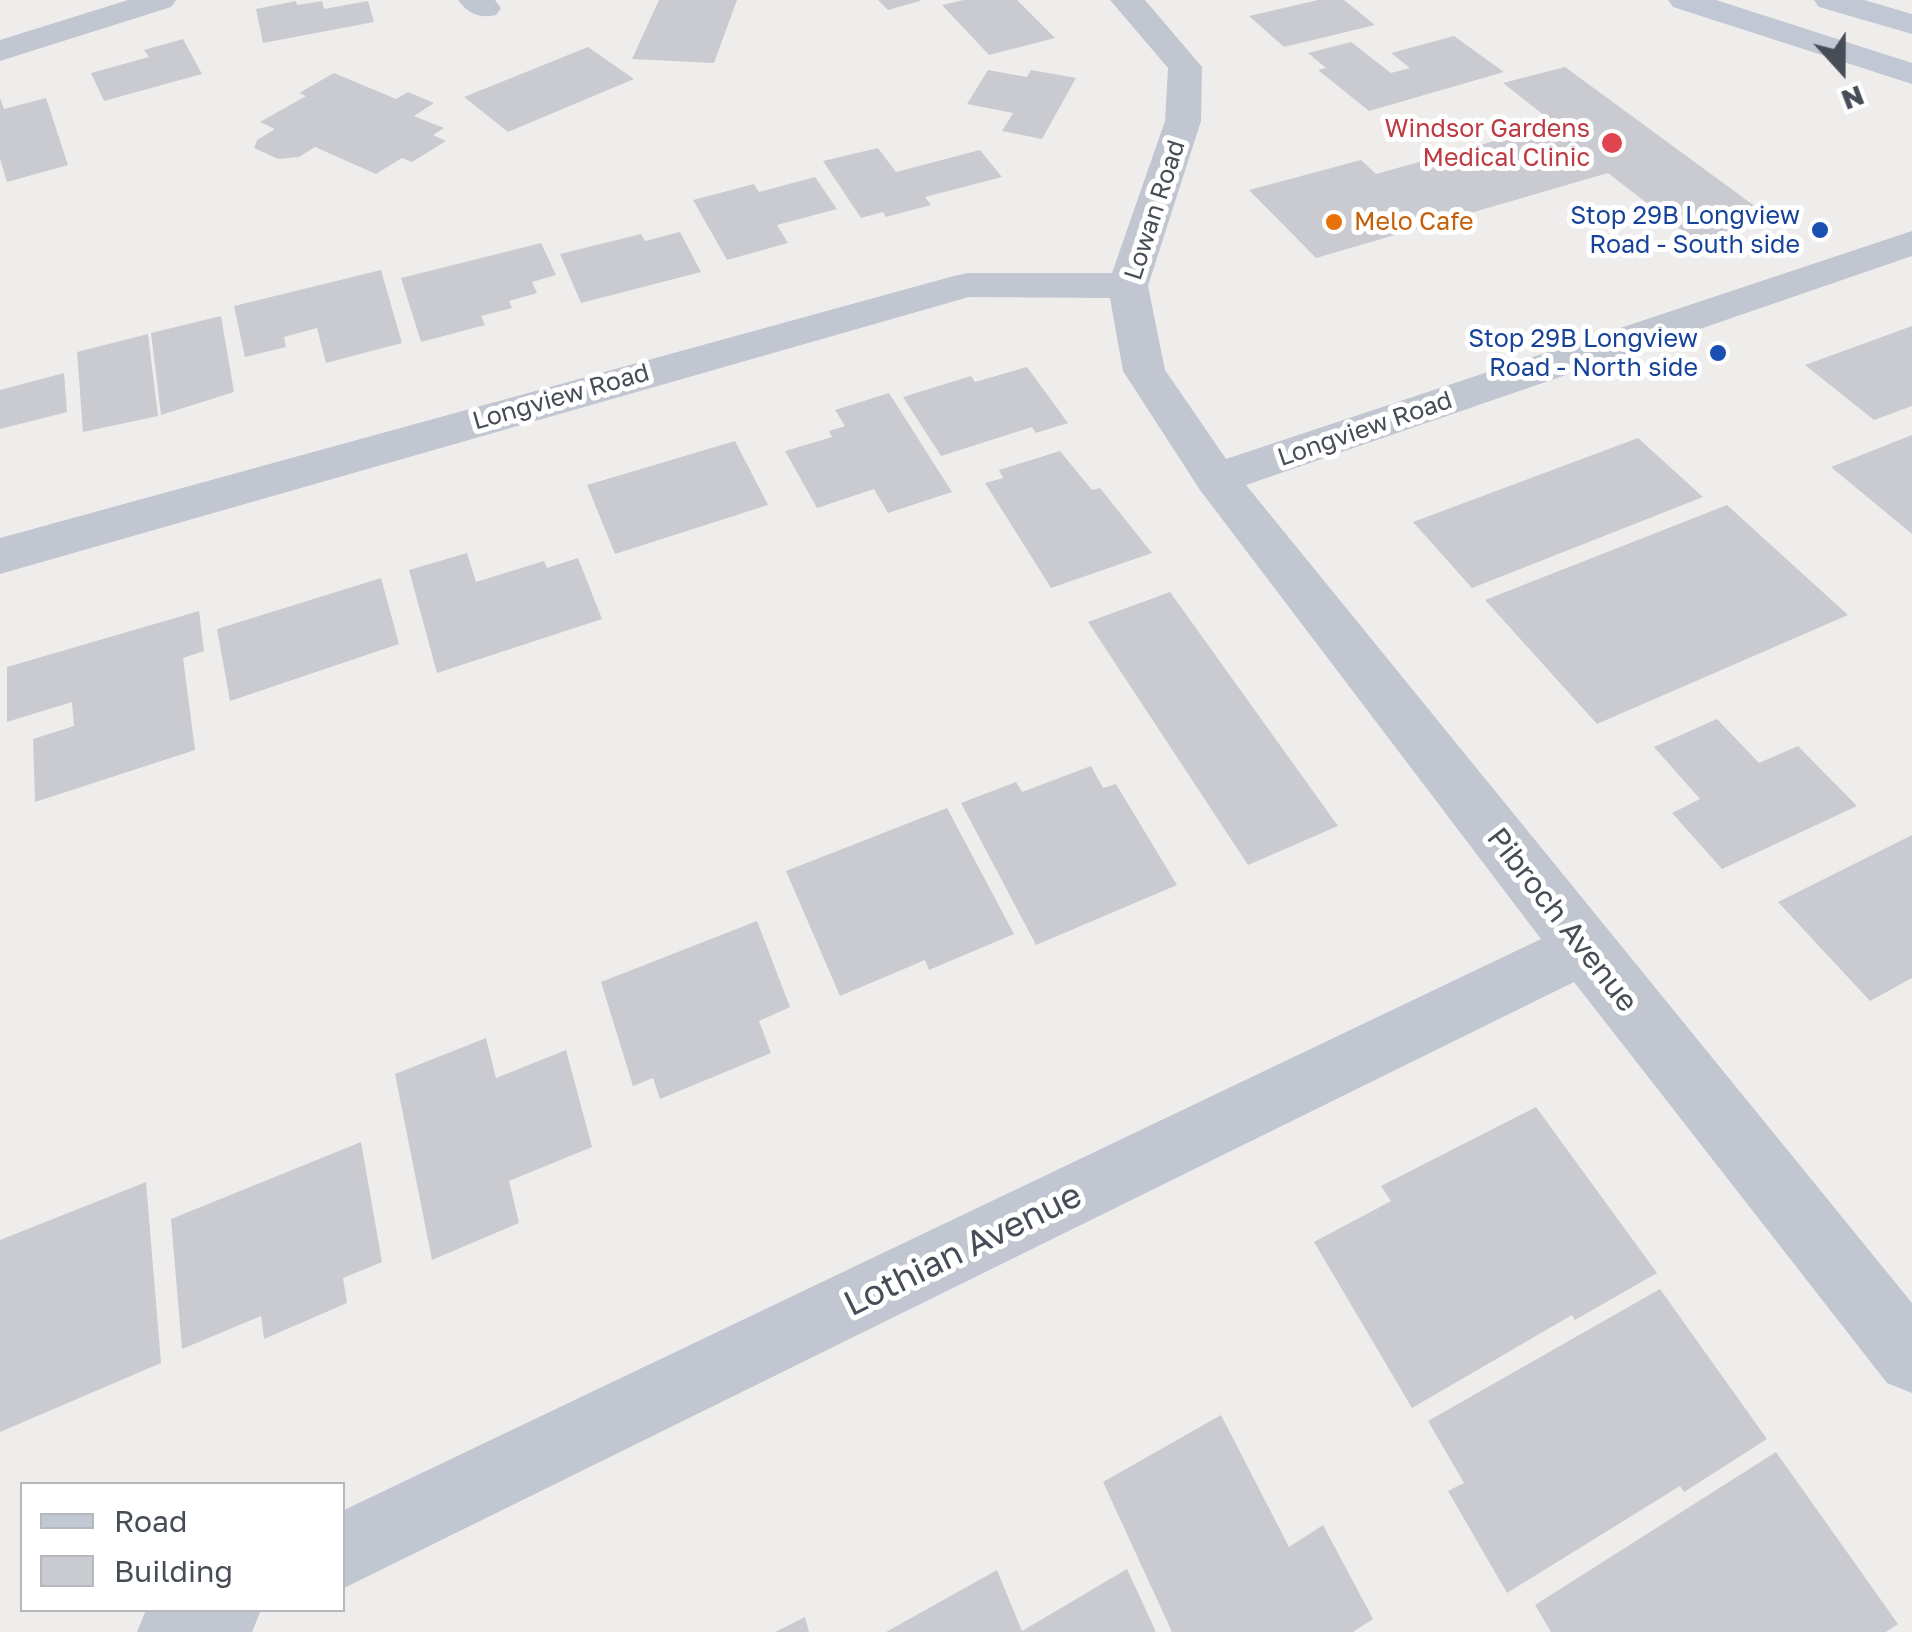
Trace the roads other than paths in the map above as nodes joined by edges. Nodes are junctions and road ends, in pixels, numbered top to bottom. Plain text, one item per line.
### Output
1 (160, 0) edge
2 (1126, 0) edge
3 (1684, 0) edge
4 (1830, 0) edge
5 (1912, 24) edge
6 (0, 52) edge
7 (1912, 74) edge
8 (1912, 243) edge
9 (1128, 286) junction
10 (1216, 480) junction
11 (0, 556) edge
12 (1583, 948) junction
13 (1912, 1358) edge
14 (345, 1550) edge
15 (218, 1612) edge
16 (176, 1632) edge

1 - 6 street
2 - 9 street, Lowan Road
3 - 7 main road
4 - 5 main road
8 - 10 street, Longview Road
9 - 10 street, Lowan Road
9 - 11 street, Longview Road
10 - 12 street, Pibroch Avenue
12 - 13 street, Pibroch Avenue
12 - 14 street, Lothian Avenue
15 - 16 street

